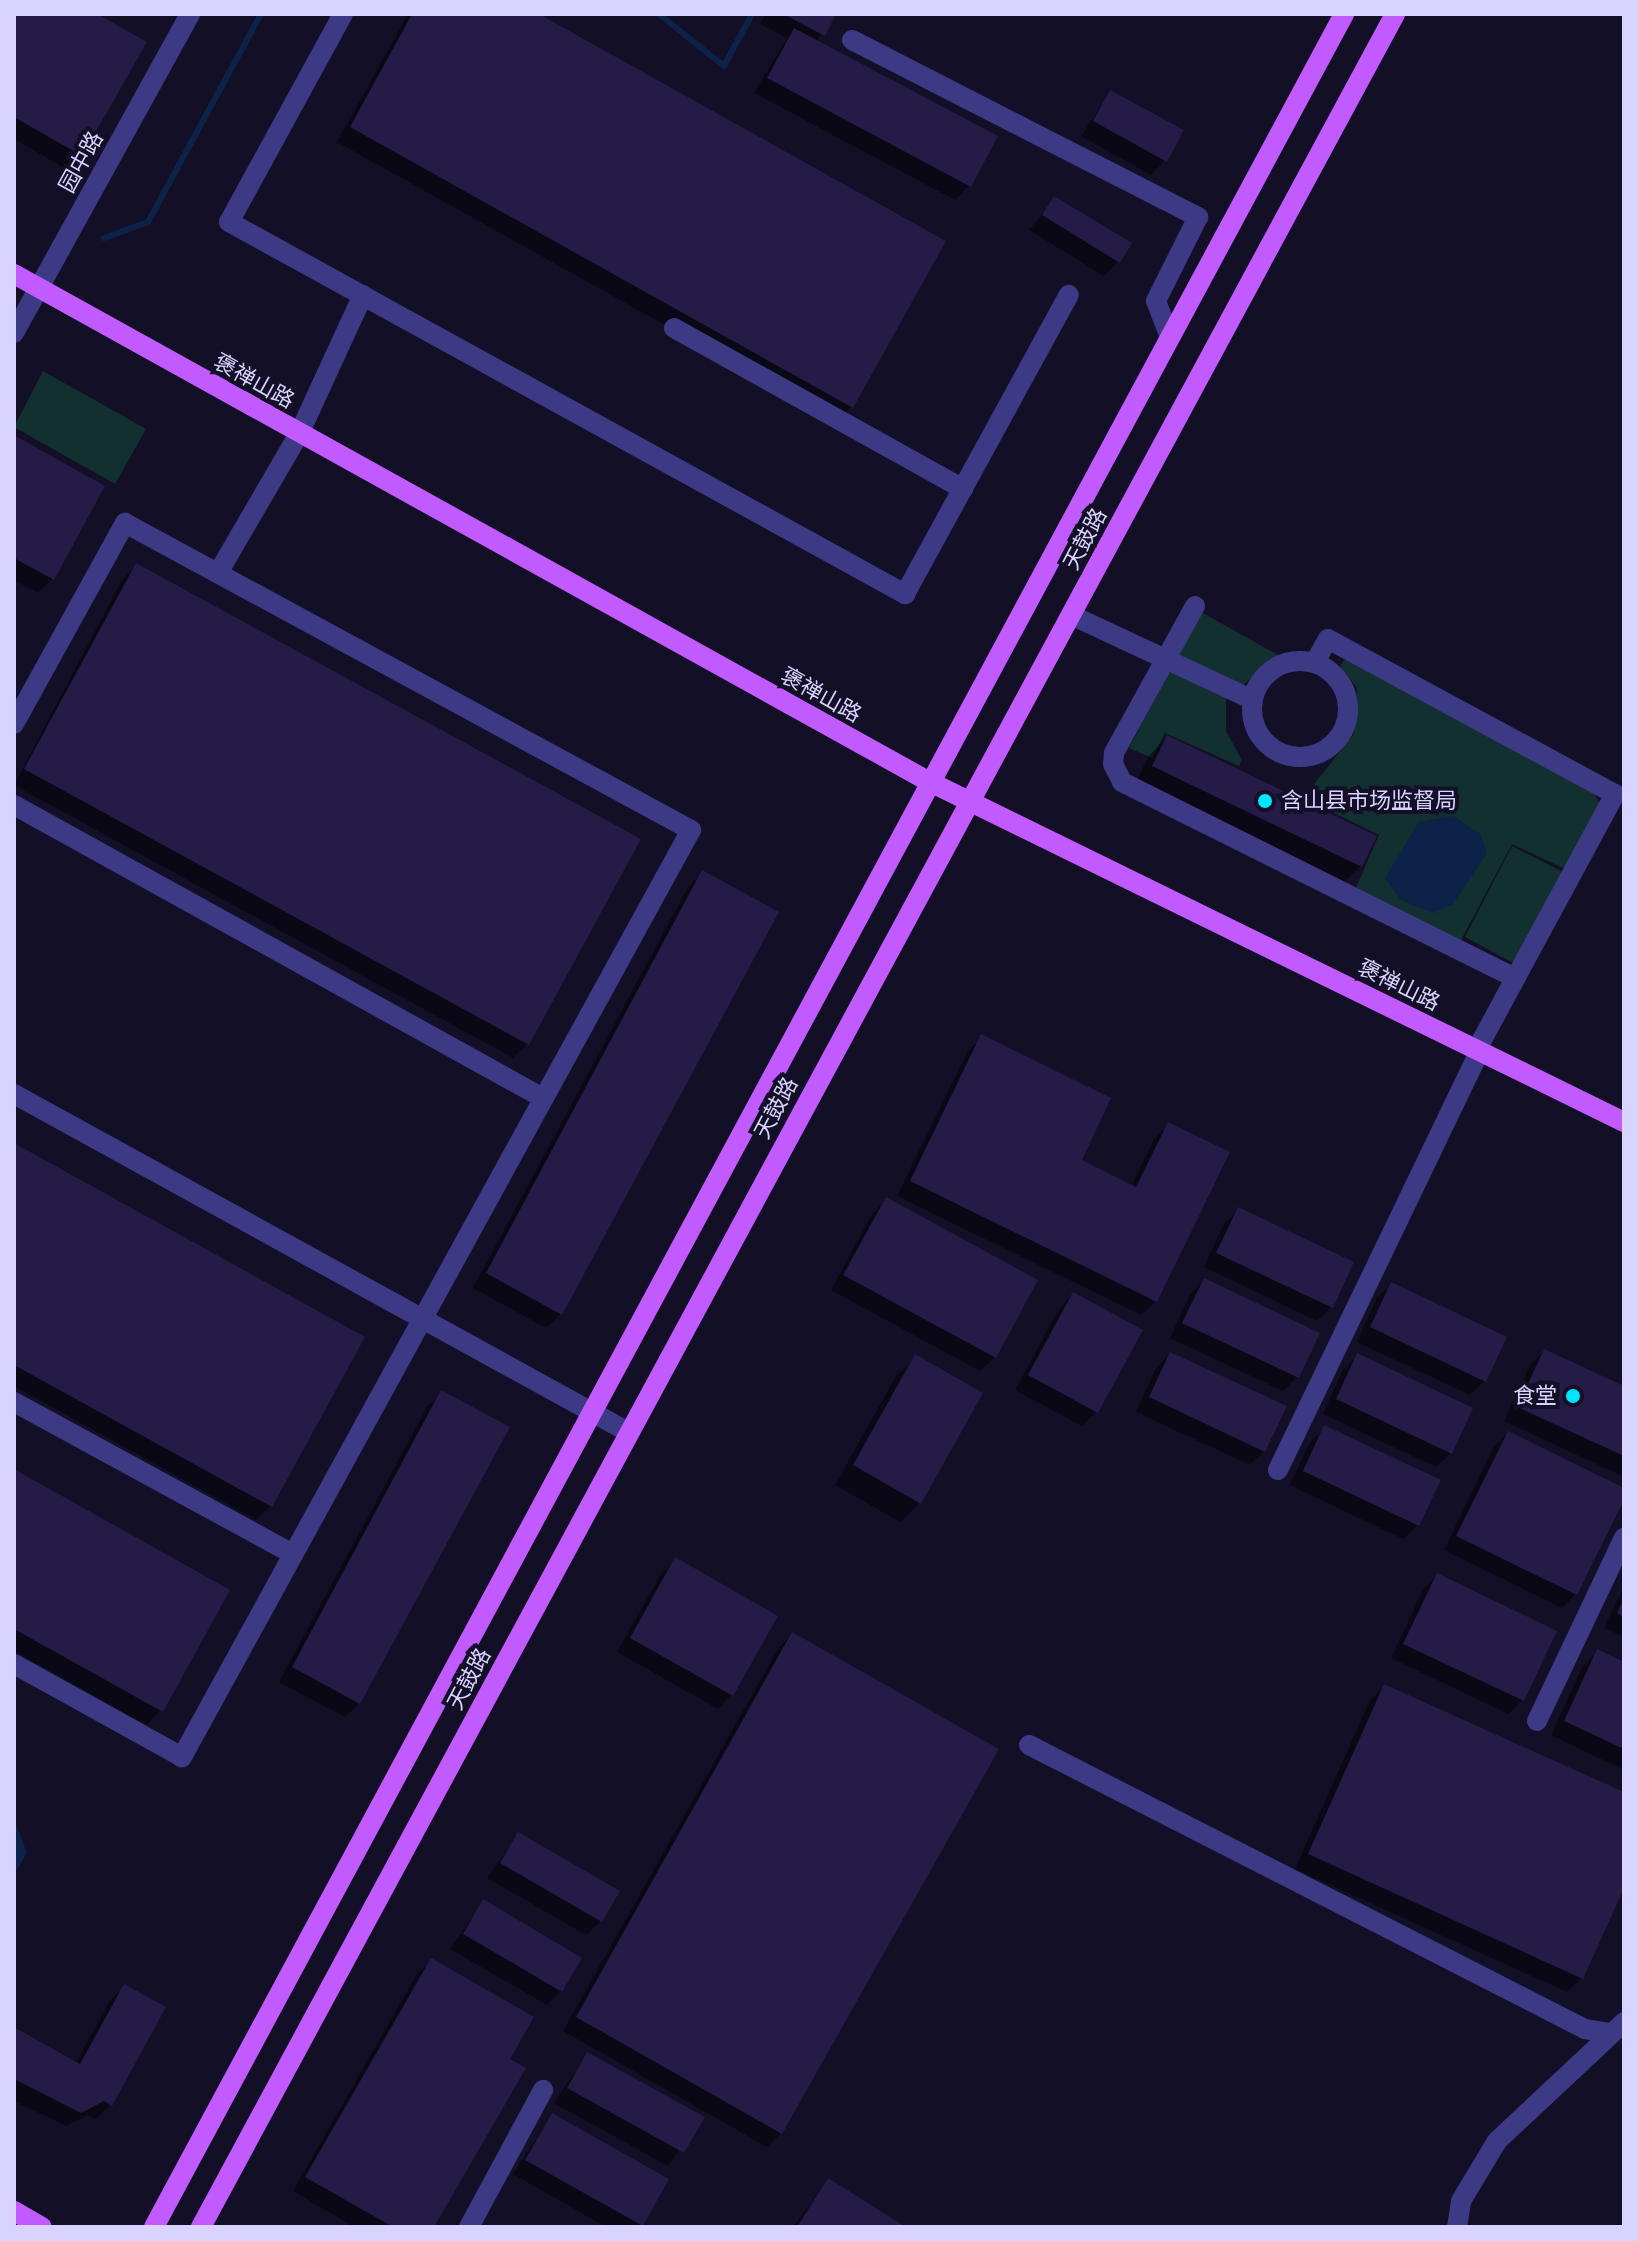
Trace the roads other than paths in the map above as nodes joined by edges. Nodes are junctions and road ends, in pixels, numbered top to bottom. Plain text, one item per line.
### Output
1 (190, 14) edge
2 (343, 14) edge
3 (1344, 14) edge
4 (1395, 14) edge
5 (852, 40) dead end
6 (14, 274) edge
7 (39, 288) junction
8 (363, 295) junction
9 (1069, 295) dead end
10 (674, 328) dead end
11 (14, 333) edge
12 (1170, 337) junction
13 (299, 434) junction
14 (963, 489) junction
15 (218, 573) junction
16 (1195, 606) dead end
17 (1071, 615) junction
18 (1166, 658) junction
19 (1315, 662) junction
20 (1253, 700) junction
21 (14, 724) edge
22 (928, 781) junction
23 (968, 802) junction
24 (14, 805) edge
25 (1515, 978) junction
26 (1479, 1050) junction
27 (14, 1094) edge
28 (543, 1098) junction
29 (1624, 1122) edge
30 (422, 1319) junction
31 (14, 1402) edge
32 (593, 1412) junction
33 (628, 1432) junction
34 (1278, 1470) dead end
35 (1624, 1538) edge
36 (293, 1554) junction
37 (14, 1664) edge
38 (1537, 1721) dead end
39 (1029, 1745) dead end
40 (1617, 2027) edge
41 (543, 2090) dead end
42 (14, 2211) edge
43 (42, 2227) edge
44 (154, 2227) edge
45 (201, 2227) edge
46 (469, 2227) edge
47 (1457, 2227) edge

1 - 7 street, 园中路
2 - 8 street
3 - 12 main road, 天鼓路
4 - 17 main road, 天鼓路
5 - 12 street
6 - 7 main road, 褒禅山路
7 - 11 street, 园中路
7 - 13 main road, 褒禅山路
8 - 13 street
8 - 14 street
9 - 14 street
10 - 14 street
12 - 22 main road, 天鼓路
13 - 15 street
13 - 22 main road, 褒禅山路
15 - 21 street
15 - 28 street
16 - 18 street
17 - 18 street
17 - 23 main road, 天鼓路
18 - 20 street
18 - 25 street
19 - 20 street
19 - 20 street
19 - 25 street
22 - 23 main road, 褒禅山路
22 - 32 main road, 天鼓路
23 - 26 main road, 褒禅山路
23 - 33 main road, 天鼓路
24 - 28 street
25 - 26 street
26 - 29 main road, 褒禅山路
26 - 34 street
27 - 30 street
28 - 30 street
30 - 32 street
30 - 36 street
31 - 36 street
32 - 33 street
32 - 44 main road, 天鼓路
33 - 45 main road, 天鼓路
35 - 38 street
36 - 37 street
39 - 40 street
40 - 47 street
41 - 46 street
42 - 43 main road

